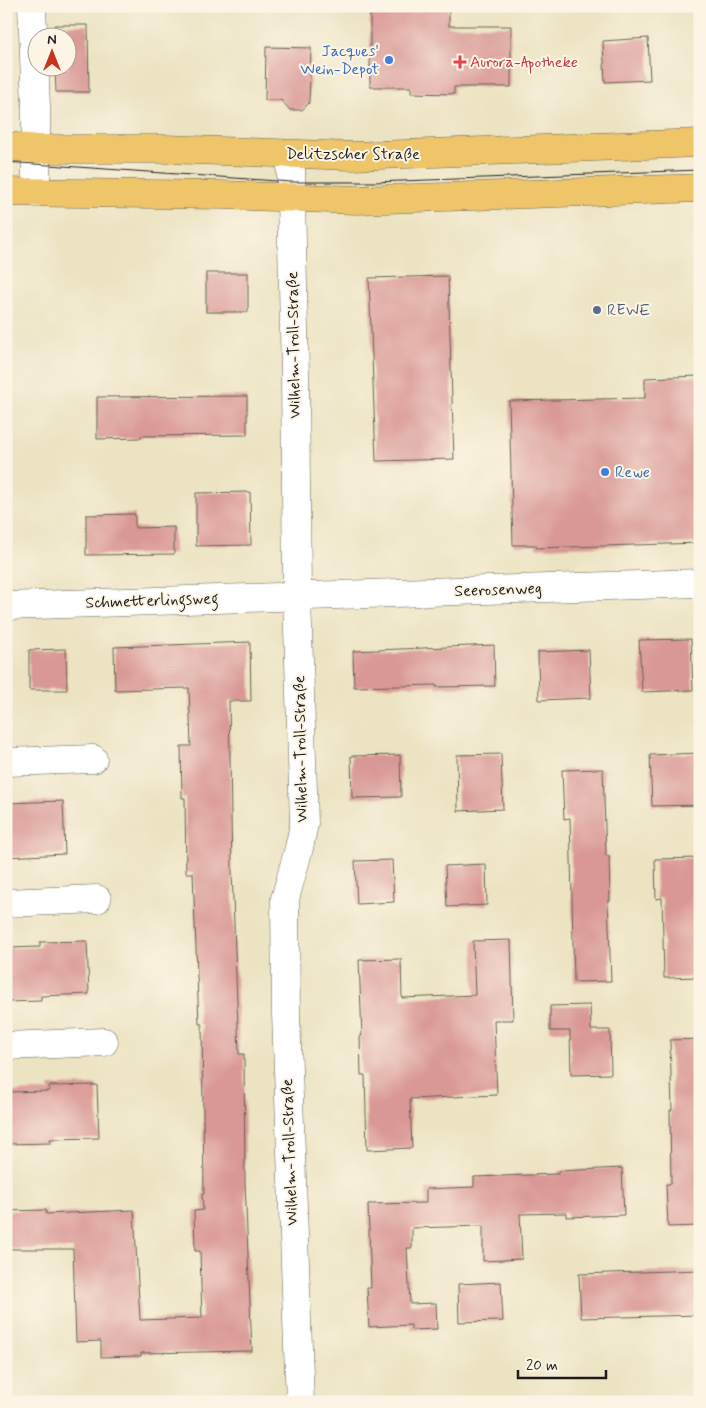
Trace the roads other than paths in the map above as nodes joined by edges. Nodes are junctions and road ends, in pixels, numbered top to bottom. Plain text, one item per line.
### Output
1 (32, 6) edge
2 (700, 143) edge
3 (6, 146) edge
4 (36, 149) junction
5 (291, 155) junction
6 (700, 188) edge
7 (6, 192) edge
8 (36, 193) junction
9 (290, 198) junction
10 (700, 583) edge
11 (297, 596) junction
12 (6, 606) edge
13 (93, 759) dead end
14 (6, 762) edge
15 (97, 899) dead end
16 (6, 903) edge
17 (104, 1042) dead end
18 (6, 1046) edge
19 (300, 1402) edge

1 - 4 street
2 - 5 main road, Delitzscher Straße
3 - 4 main road, Delitzscher Straße
4 - 5 main road, Delitzscher Straße
4 - 8 street
5 - 9 street, Wilhelm-Troll-Straße
6 - 9 main road
7 - 8 main road
8 - 9 main road
9 - 11 street, Wilhelm-Troll-Straße
10 - 11 street, Seerosenweg
11 - 12 street, Schmetterlingsweg
11 - 19 street, Wilhelm-Troll-Straße
13 - 14 street
15 - 16 street
17 - 18 street

